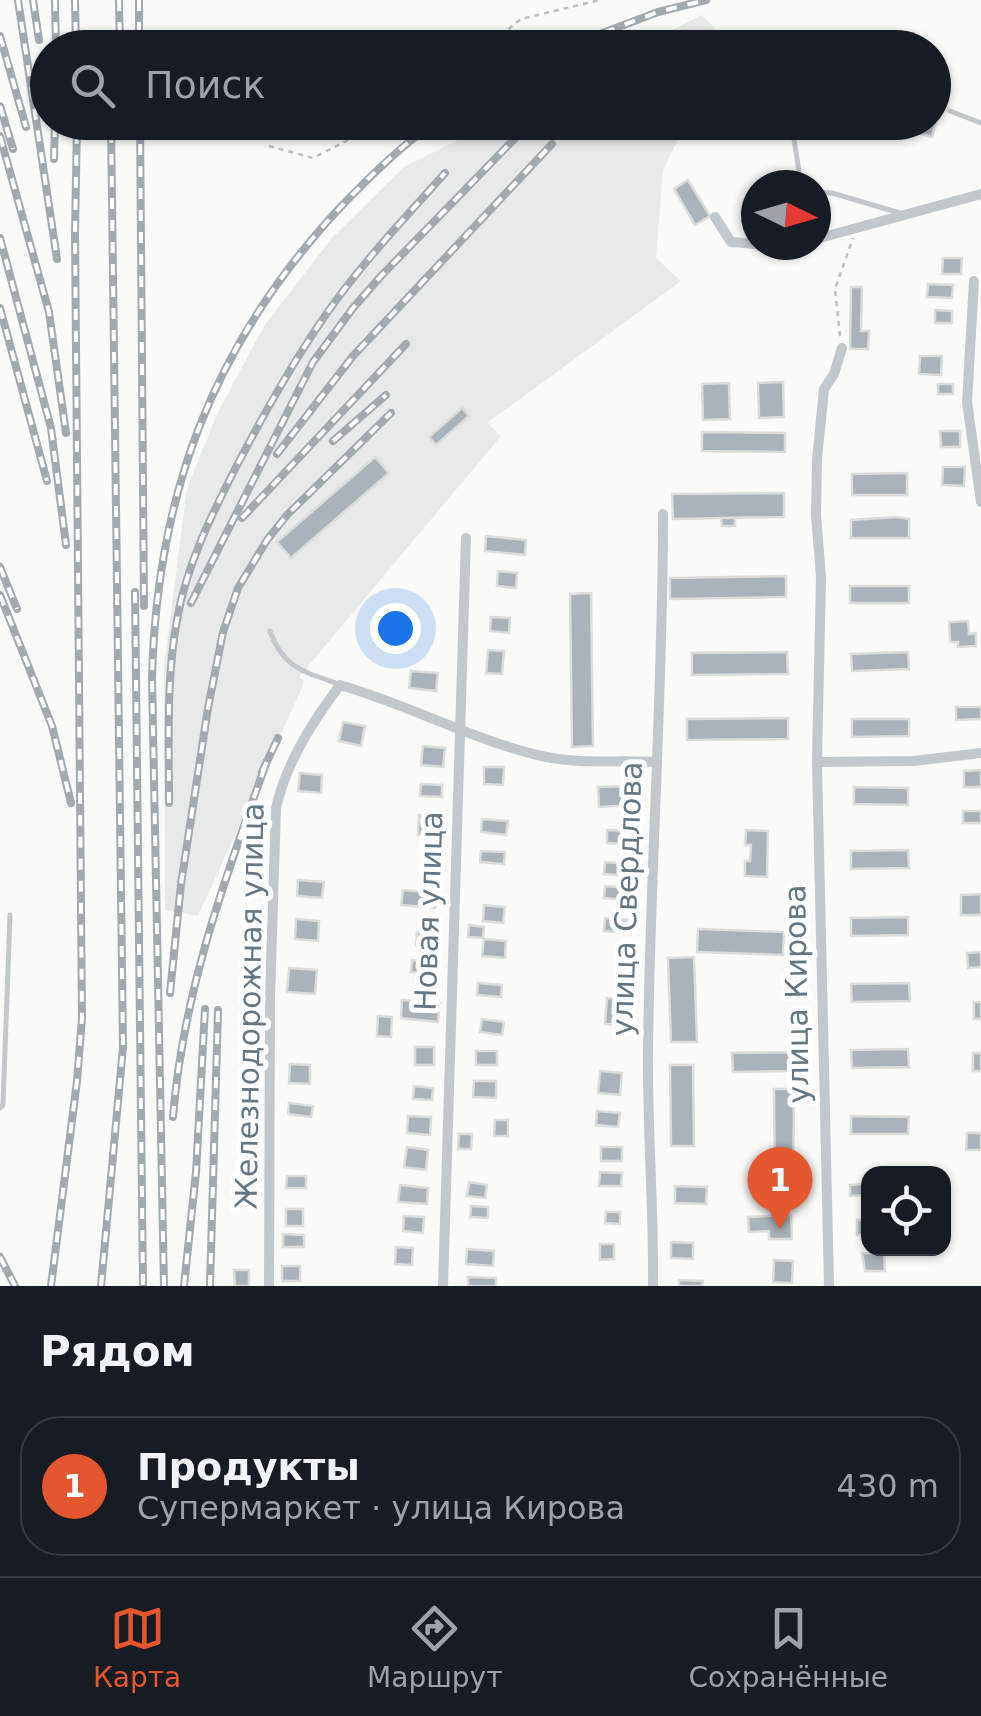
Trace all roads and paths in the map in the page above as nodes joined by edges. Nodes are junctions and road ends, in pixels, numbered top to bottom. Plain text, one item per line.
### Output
1 (600, 0) edge
2 (507, 30) edge
3 (951, 112) edge
4 (981, 122) edge
5 (348, 140) edge
6 (794, 140) edge
7 (269, 146) dead end
8 (799, 170) edge
9 (831, 194) edge
10 (981, 194) edge
11 (905, 215) junction
12 (715, 217) dead end
13 (858, 228) junction
14 (831, 235) edge
15 (741, 243) edge
16 (974, 281) dead end
17 (842, 348) joint
18 (981, 502) edge
19 (663, 514) dead end
20 (466, 538) dead end
21 (270, 631) dead end
22 (340, 684) junction
23 (462, 732) junction
24 (981, 752) edge
25 (656, 762) junction
26 (817, 762) junction
27 (10, 915) dead end
28 (0, 1108) edge
29 (269, 1286) edge
30 (443, 1286) edge
31 (653, 1286) edge
32 (829, 1286) edge

1 - 2 path
3 - 4 lane
5 - 7 path
6 - 8 lane
9 - 11 lane
10 - 11 street
11 - 13 street
12 - 15 street
13 - 14 street
13 - 17 path
16 - 18 street
17 - 26 street, улица Кирова
19 - 25 street, улица Свердлова
20 - 23 street, Новая улица
21 - 22 lane
22 - 23 street
22 - 29 street, Железнодорожная улица
23 - 25 street
23 - 30 street, Новая улица
24 - 26 street
25 - 31 street, улица Свердлова
26 - 32 street, улица Кирова
27 - 28 lane

